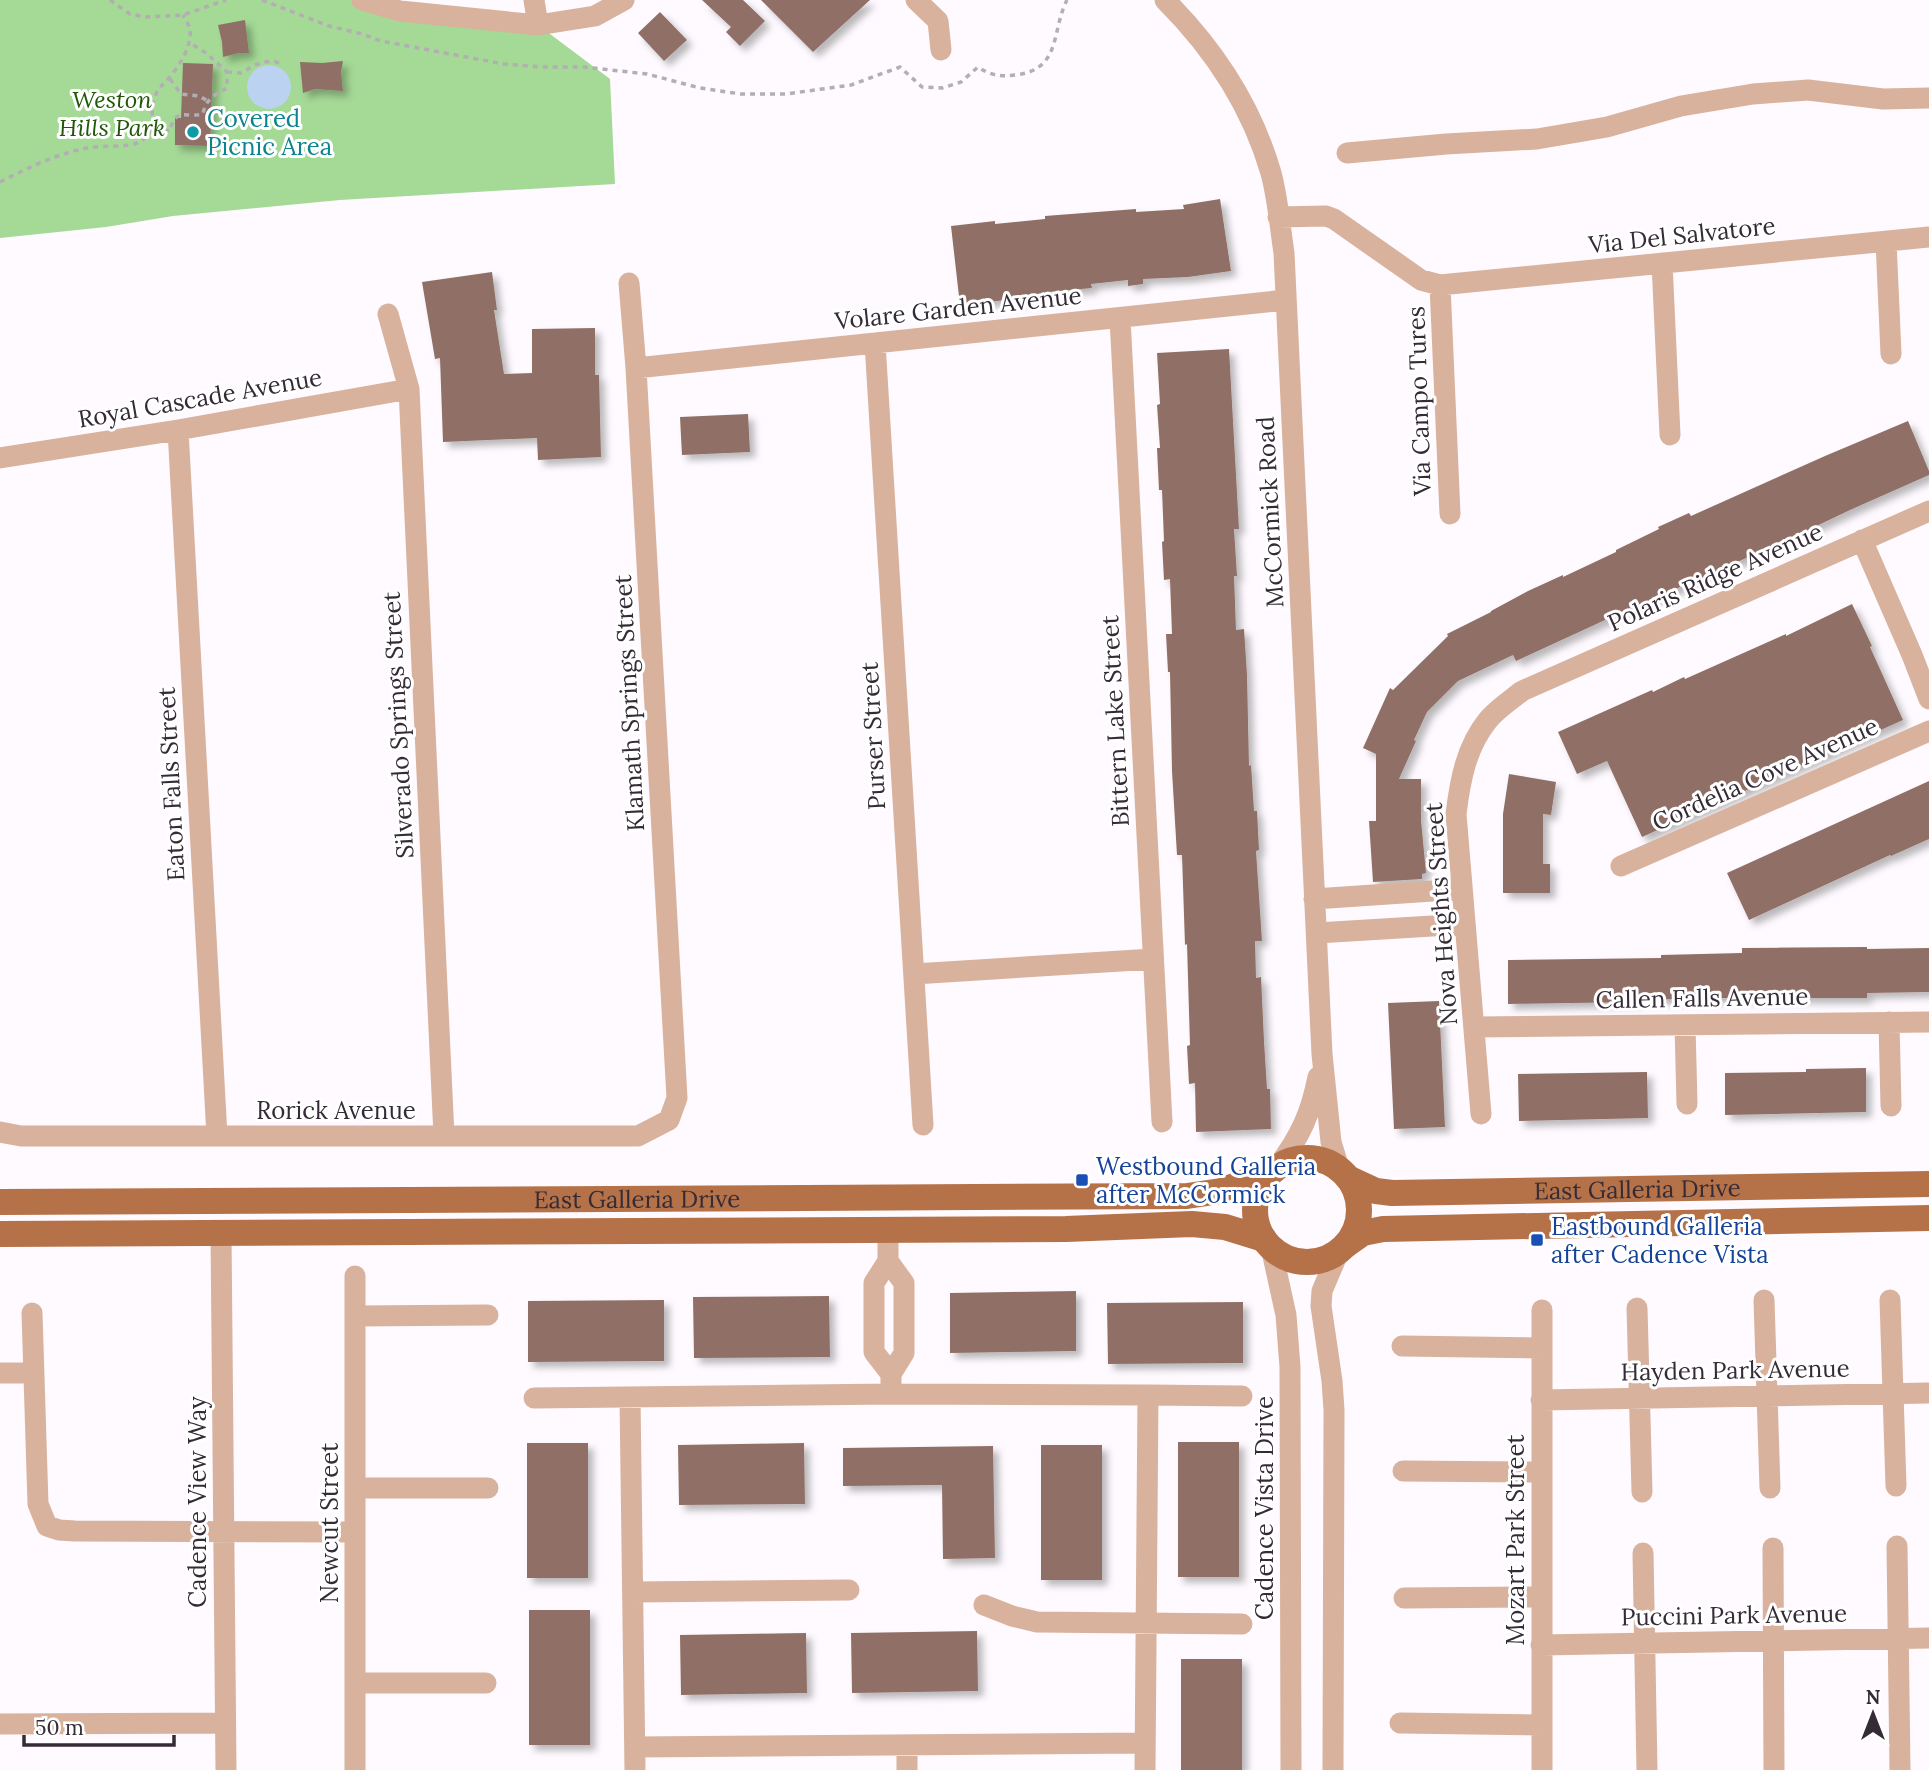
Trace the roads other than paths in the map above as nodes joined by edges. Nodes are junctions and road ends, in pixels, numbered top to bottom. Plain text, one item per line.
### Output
1 (362, 0) edge
2 (534, 0) edge
3 (624, 0) edge
4 (916, 0) edge
5 (1165, 0) edge
6 (538, 25) junction
7 (941, 50) dead end
8 (1929, 98) edge
9 (1348, 153) dead end
10 (1278, 217) junction
11 (1929, 237) edge
12 (1886, 241) junction
13 (1662, 263) junction
14 (629, 283) dead end
15 (1440, 285) junction
16 (1286, 300) junction
17 (388, 314) dead end
18 (1120, 318) junction
19 (876, 344) junction
20 (1891, 355) dead end
21 (636, 368) junction
22 (409, 389) junction
23 (178, 430) junction
24 (1670, 435) dead end
25 (0, 458) edge
26 (1929, 511) edge
27 (1450, 514) dead end
28 (1862, 540) junction
29 (1522, 691) joint
30 (1929, 699) edge
31 (1929, 731) edge
32 (1621, 866) dead end
33 (1462, 889) junction
34 (1401, 893) junction
35 (1314, 899) junction
36 (1465, 924) junction
37 (1403, 928) junction
38 (1317, 933) junction
39 (1153, 959) junction
40 (914, 974) junction
41 (1929, 1022) edge
42 (1889, 1023) junction
43 (1685, 1025) junction
44 (1475, 1027) junction
45 (1322, 1054) junction
46 (1687, 1104) dead end
47 (1891, 1106) dead end
48 (1481, 1114) dead end
49 (669, 1120) joint
50 (1162, 1122) dead end
51 (923, 1125) dead end
52 (0, 1132) edge
53 (217, 1136) junction
54 (444, 1136) junction
55 (1274, 1169) junction
56 (1344, 1173) junction
57 (1929, 1184) edge
58 (0, 1202) edge
59 (1929, 1218) edge
60 (888, 1230) junction
61 (221, 1233) junction
62 (0, 1234) edge
63 (1267, 1243) junction
64 (1342, 1248) junction
65 (888, 1261) junction
66 (355, 1276) dead end
67 (1764, 1300) dead end
68 (1890, 1300) dead end
69 (1637, 1308) dead end
70 (1542, 1310) dead end
71 (32, 1313) dead end
72 (488, 1315) dead end
73 (355, 1316) junction
74 (1402, 1346) dead end
75 (1542, 1348) junction
76 (0, 1373) edge
77 (34, 1373) junction
78 (891, 1384) junction
79 (1893, 1393) junction
80 (1929, 1393) edge
81 (1147, 1395) junction
82 (1242, 1396) dead end
83 (1767, 1396) junction
84 (534, 1398) dead end
85 (631, 1398) junction
86 (1640, 1398) junction
87 (1541, 1400) junction
88 (1402, 1471) dead end
89 (1541, 1472) junction
90 (1896, 1486) dead end
91 (355, 1488) junction
92 (488, 1488) dead end
93 (1770, 1488) dead end
94 (1642, 1492) dead end
95 (224, 1532) junction
96 (355, 1532) junction
97 (1897, 1546) dead end
98 (1773, 1548) dead end
99 (1643, 1553) dead end
100 (849, 1590) dead end
101 (634, 1592) junction
102 (1541, 1597) junction
103 (1404, 1598) dead end
104 (984, 1605) dead end
105 (1145, 1623) junction
106 (1242, 1624) dead end
107 (1898, 1638) junction
108 (1929, 1638) edge
109 (1773, 1641) junction
110 (1644, 1643) junction
111 (1541, 1645) junction
112 (355, 1683) junction
113 (486, 1683) dead end
114 (225, 1723) junction
115 (1400, 1723) dead end
116 (0, 1724) edge
117 (1542, 1726) junction
118 (1145, 1743) junction
119 (907, 1745) junction
120 (635, 1746) junction
121 (226, 1770) edge
122 (355, 1770) edge
123 (635, 1770) edge
124 (907, 1770) edge
125 (1145, 1770) edge
126 (1291, 1770) edge
127 (1333, 1770) edge
128 (1542, 1770) edge
129 (1647, 1770) edge
130 (1774, 1770) edge
131 (1900, 1770) edge

1 - 6 street
2 - 6 street
3 - 6 street
4 - 7 street
5 - 10 street, McCormick Road
8 - 9 street
10 - 15 street
10 - 16 street, McCormick Road
11 - 12 street, Via Del Salvatore
12 - 13 street, Via Del Salvatore
12 - 20 street
13 - 15 street, Via Del Salvatore
13 - 24 street
14 - 21 street, Klamath Springs Street
15 - 27 street, Via Campo Tures
16 - 18 street, Volare Garden Avenue
16 - 35 street, McCormick Road
17 - 22 street, Silverado Springs Street
18 - 19 street, Volare Garden Avenue
18 - 39 street, Bittern Lake Street
19 - 21 street, Volare Garden Avenue
19 - 40 street, Purser Street
21 - 49 street, Klamath Springs Street
22 - 23 street, Royal Cascade Avenue
22 - 54 street, Silverado Springs Street
23 - 25 street, Royal Cascade Avenue
23 - 53 street, Eaton Falls Street
26 - 28 street, Polaris Ridge Avenue
28 - 29 street, Polaris Ridge Avenue
28 - 30 street
29 - 33 street, Nova Heights Street
31 - 32 street, Cordelia Cove Avenue
33 - 34 street
33 - 36 street, Nova Heights Street
34 - 35 street
34 - 37 street
35 - 38 street, McCormick Road
36 - 37 street
36 - 44 street, Nova Heights Street
37 - 38 street
38 - 45 street, McCormick Road
39 - 40 street
39 - 50 street, Bittern Lake Street
40 - 51 street, Purser Street
41 - 42 street, Callen Falls Avenue
42 - 43 street, Callen Falls Avenue
42 - 47 street
43 - 44 street, Callen Falls Avenue
43 - 46 street
44 - 48 street, Nova Heights Street
45 - 55 street, McCormick Road
45 - 56 street, McCormick Road
49 - 54 street, Rorick Avenue
52 - 53 street, Rorick Avenue
53 - 54 street, Rorick Avenue
55 - 56 main road
55 - 58 main road, East Galleria Drive
55 - 63 main road
56 - 57 main road, East Galleria Drive
56 - 64 main road
59 - 64 main road, East Galleria Drive
60 - 61 main road, East Galleria Drive
60 - 63 main road, East Galleria Drive
60 - 65 street
61 - 62 main road, East Galleria Drive
61 - 95 street, Cadence View Way
63 - 64 main road
63 - 126 street, Cadence Vista Drive
64 - 127 street
65 - 78 street
65 - 78 street
66 - 73 street, Newcut Street
67 - 83 street
68 - 79 street
69 - 86 street
70 - 75 street, Mozart Park Street
71 - 77 street
72 - 73 street
73 - 91 street, Newcut Street
74 - 75 street
75 - 87 street, Mozart Park Street
76 - 77 street
77 - 95 street
78 - 81 street
78 - 85 street
79 - 80 street, Hayden Park Avenue
79 - 83 street, Hayden Park Avenue
79 - 90 street
81 - 82 street
81 - 105 street
83 - 86 street, Hayden Park Avenue
83 - 93 street
84 - 85 street
85 - 101 street
86 - 87 street, Hayden Park Avenue
86 - 94 street
87 - 89 street, Mozart Park Street
88 - 89 street
89 - 102 street, Mozart Park Street
91 - 92 street
91 - 96 street, Newcut Street
95 - 96 street
95 - 114 street, Cadence View Way
96 - 112 street, Newcut Street
97 - 107 street
98 - 109 street
99 - 110 street
100 - 101 street
101 - 120 street
102 - 103 street
102 - 111 street, Mozart Park Street
104 - 105 street
105 - 106 street
105 - 118 street
107 - 108 street, Puccini Park Avenue
107 - 109 street, Puccini Park Avenue
107 - 131 street
109 - 110 street, Puccini Park Avenue
109 - 130 street
110 - 111 street, Puccini Park Avenue
110 - 129 street
111 - 117 street, Mozart Park Street
112 - 113 street
112 - 122 street, Newcut Street
114 - 116 street
114 - 121 street, Cadence View Way
115 - 117 street
117 - 128 street, Mozart Park Street
118 - 119 street
118 - 125 street
119 - 120 street
119 - 124 street
120 - 123 street

